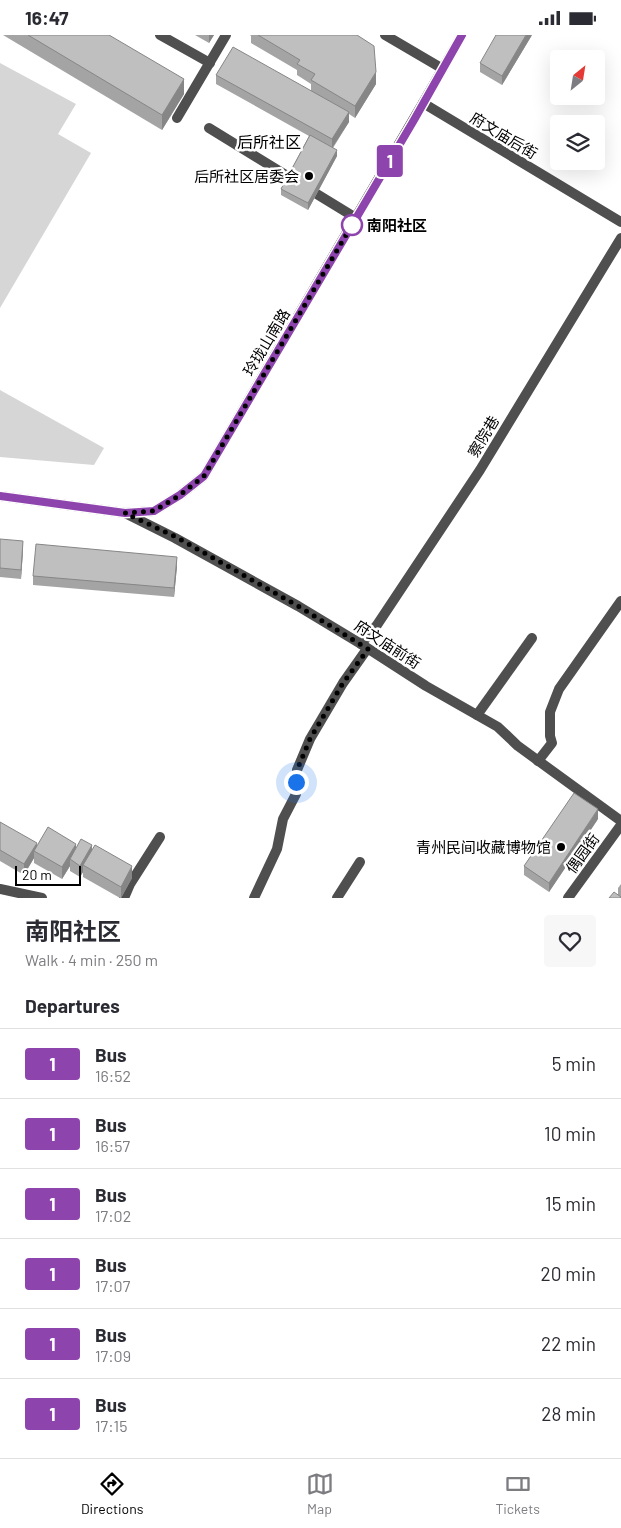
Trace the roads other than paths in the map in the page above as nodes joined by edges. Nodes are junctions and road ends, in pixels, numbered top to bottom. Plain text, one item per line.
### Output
1 (160, 35) edge
2 (226, 35) edge
3 (385, 35) edge
4 (462, 35) edge
5 (210, 63) junction
6 (443, 69) junction
7 (423, 103) junction
8 (177, 118) edge
9 (209, 128) dead end
10 (356, 218) junction
11 (621, 222) edge
12 (621, 238) edge
13 (0, 496) edge
14 (125, 513) junction
15 (621, 601) edge
16 (532, 638) dead end
17 (364, 646) junction
18 (476, 715) junction
19 (538, 761) junction
20 (621, 821) edge
21 (621, 825) edge
22 (160, 837) dead end
23 (360, 862) dead end
24 (0, 889) edge
25 (42, 898) edge
26 (124, 898) edge
27 (254, 898) edge
28 (337, 898) edge
29 (568, 898) edge

1 - 5 street
2 - 5 street
3 - 6 street
4 - 6 street, 玲珑山南路
5 - 8 street
6 - 7 street, 玲珑山南路
7 - 10 street, 玲珑山南路
7 - 11 street, 府文庙后街
9 - 10 street
10 - 14 street, 玲珑山南路
12 - 17 street, 察院巷
13 - 14 street, 玲珑山南路
14 - 17 street, 府文庙前街
15 - 19 street
16 - 18 street
17 - 18 street, 府文庙前街
17 - 27 street, 察院巷
18 - 19 street, 府文庙前街
19 - 20 street, 府文庙前街
21 - 29 street, 偶园街
22 - 26 street
23 - 28 street
24 - 25 street

